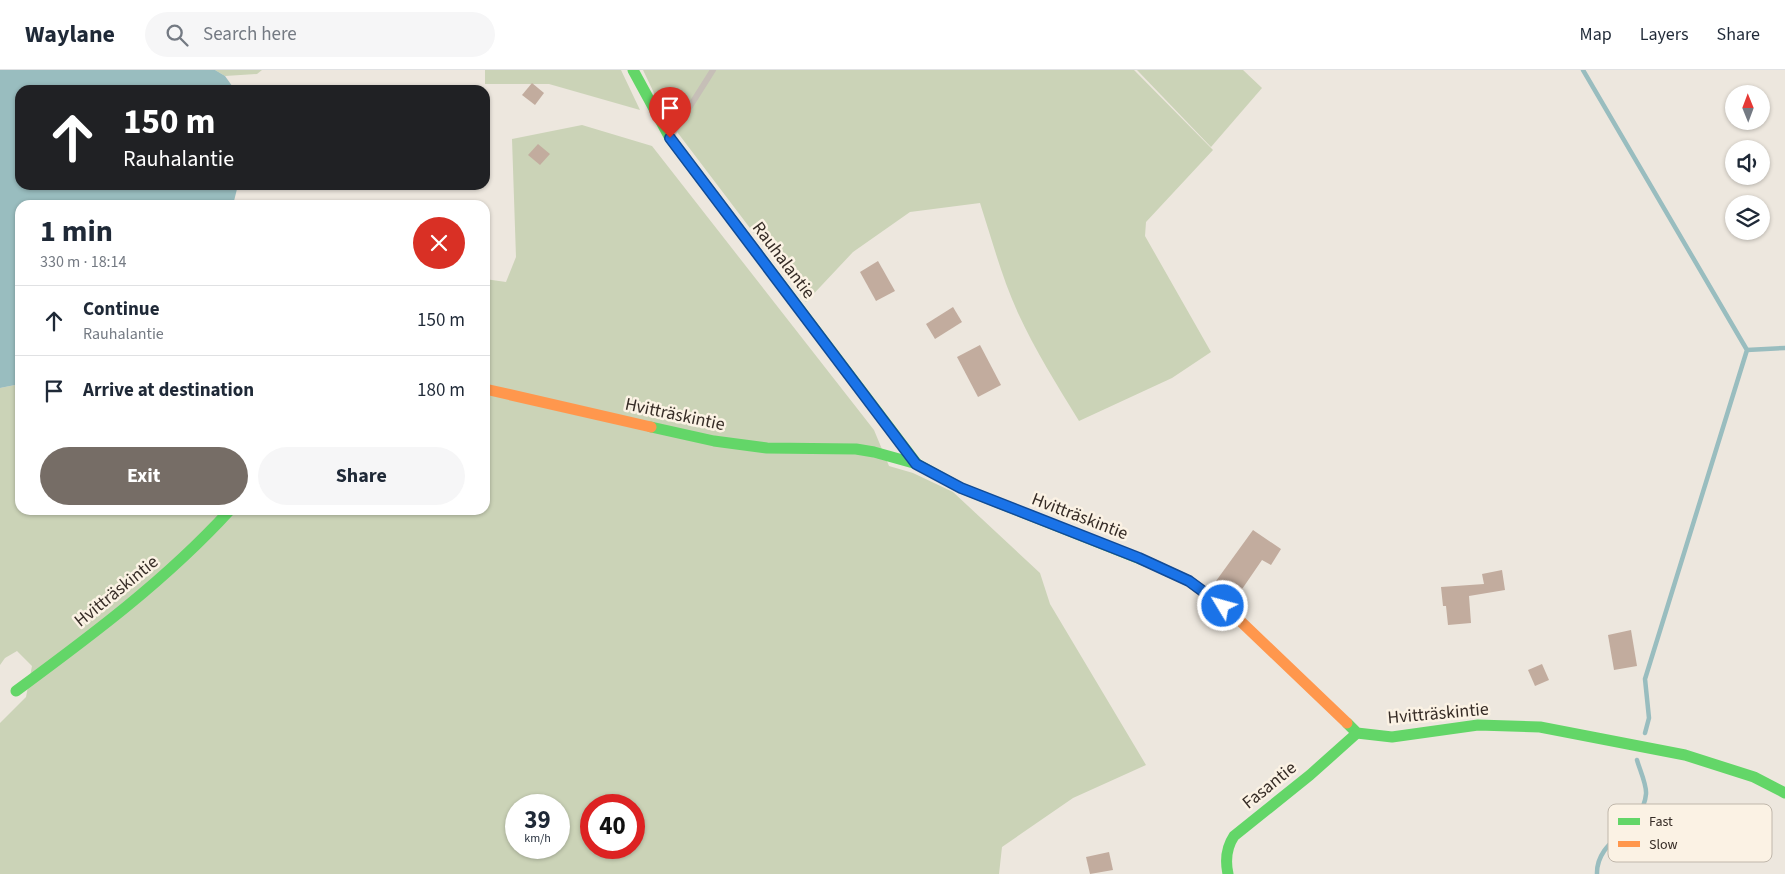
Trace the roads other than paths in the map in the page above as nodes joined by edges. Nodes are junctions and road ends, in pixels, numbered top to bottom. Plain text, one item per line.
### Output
1 (633, 70) edge
2 (713, 70) edge
3 (670, 138) junction
4 (490, 390) edge
5 (916, 464) junction
6 (226, 515) edge
7 (16, 691) dead end
8 (1357, 733) junction
9 (1785, 793) edge
10 (1228, 874) edge

1 - 3 street, Rauhalantie
2 - 3 lane
3 - 5 street, Rauhalantie
4 - 5 street, Hvitträskintie
5 - 8 street, Hvitträskintie
6 - 7 street, Hvitträskintie
8 - 9 street, Hvitträskintie
8 - 10 street, Fasantie

